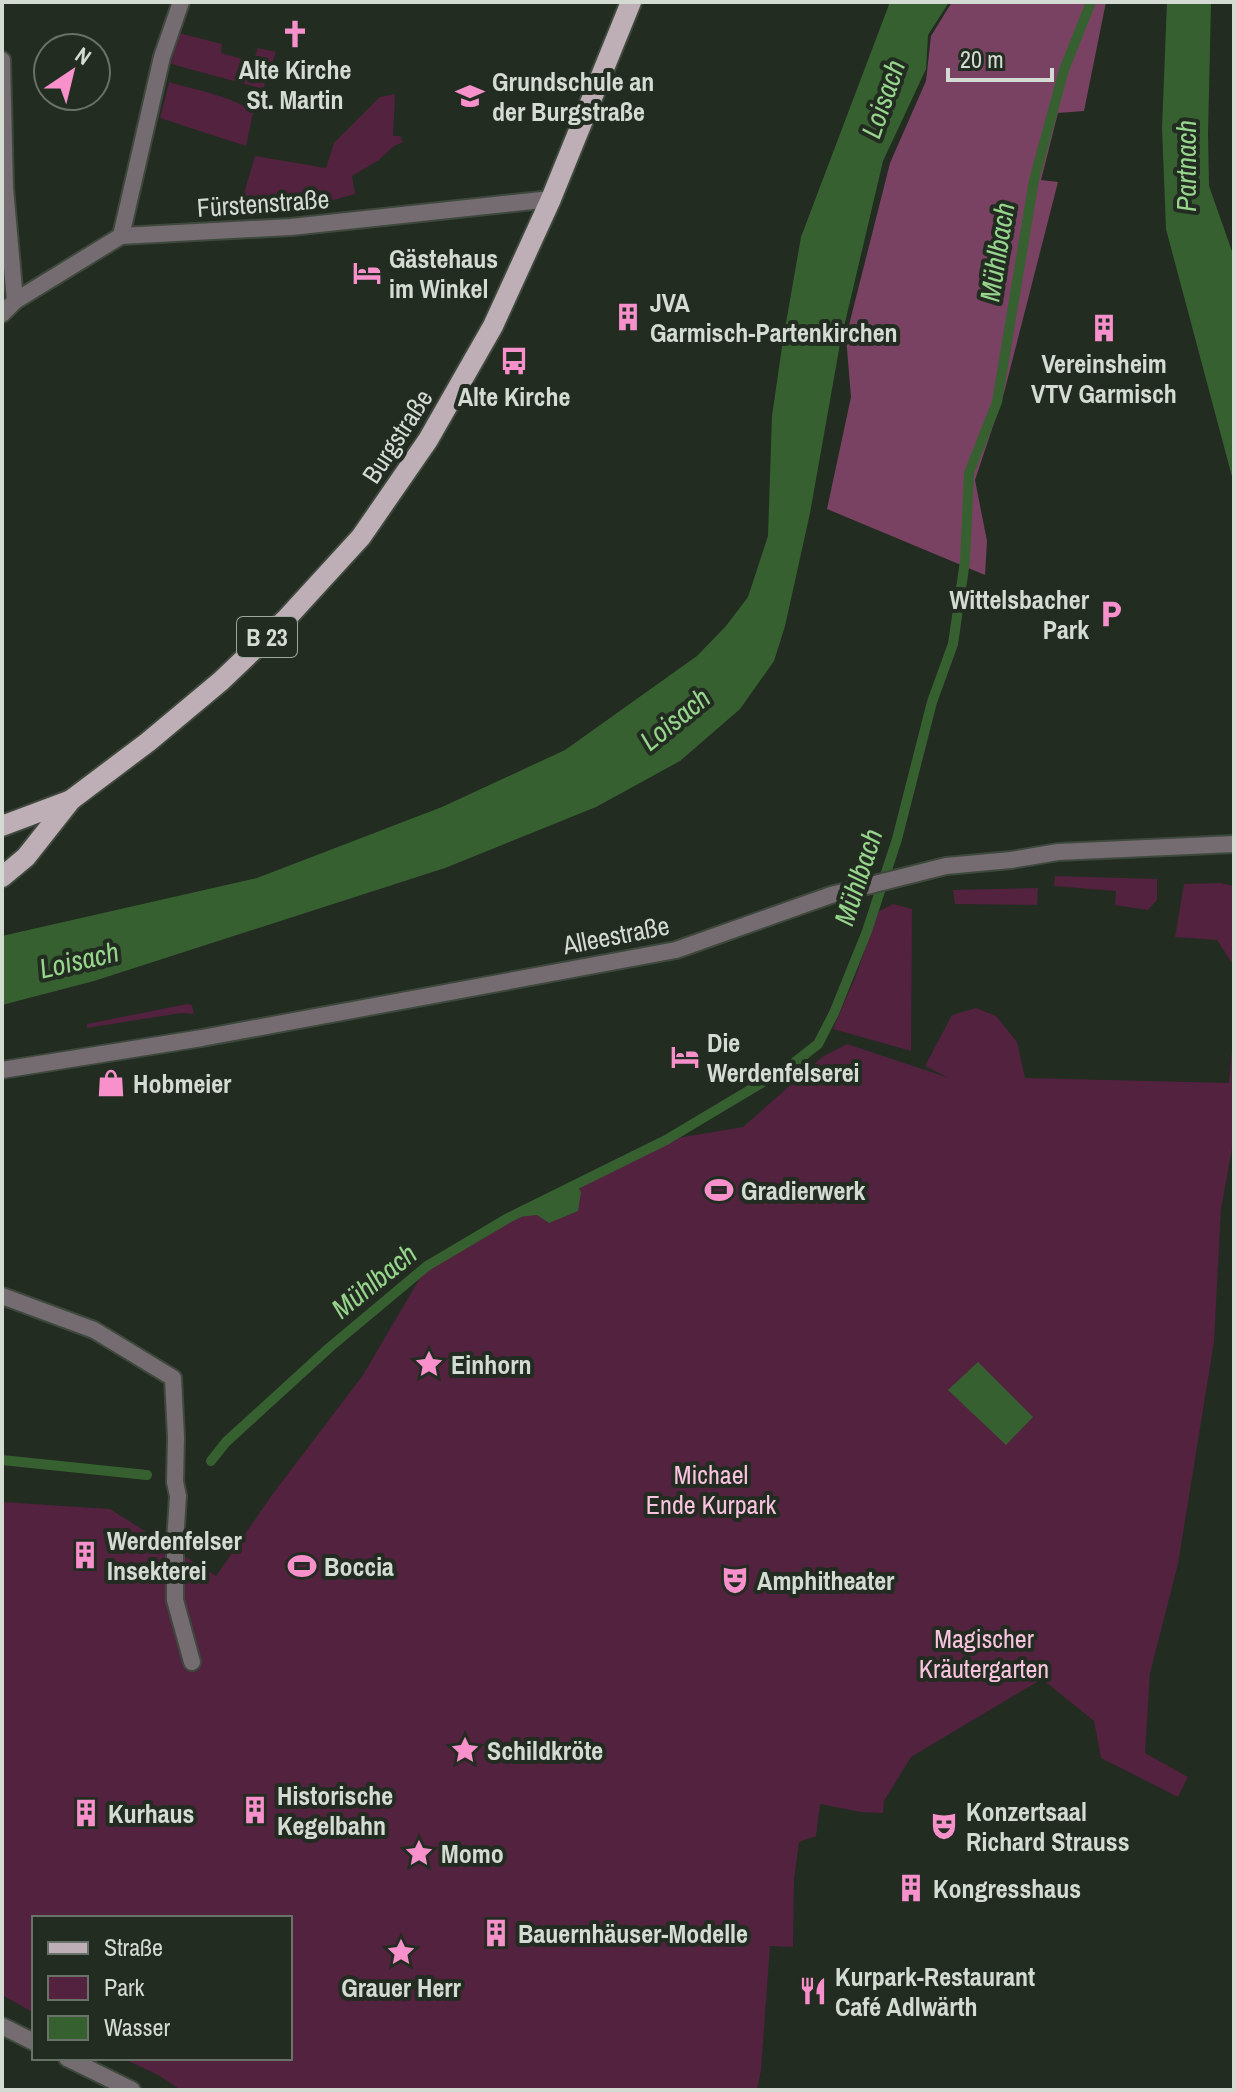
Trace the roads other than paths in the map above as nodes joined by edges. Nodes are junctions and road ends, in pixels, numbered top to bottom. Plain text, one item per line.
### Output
1 (181, 2) edge
2 (631, 2) edge
3 (2, 60) edge
4 (551, 199) junction
5 (121, 236) junction
6 (15, 301) junction
7 (2, 314) edge
8 (71, 800) junction
9 (2, 826) edge
10 (1234, 844) edge
11 (2, 877) edge
12 (2, 1070) edge
13 (2, 1296) edge
14 (192, 1662) dead end
15 (2, 2026) edge
16 (32, 2041) edge
17 (71, 2060) edge
18 (132, 2090) edge

1 - 5 street
2 - 4 main road, Burgstraße / B 23
3 - 6 street
4 - 5 street, Fürstenstraße
4 - 8 main road, Burgstraße / B 23
5 - 6 street, Fürstenstraße
6 - 7 street, Fürstenstraße
8 - 9 main road, Burgstraße / B 23
8 - 11 main road, Burgstraße / B 23
10 - 12 street, Alleestraße
13 - 14 street
15 - 16 street
17 - 18 street

